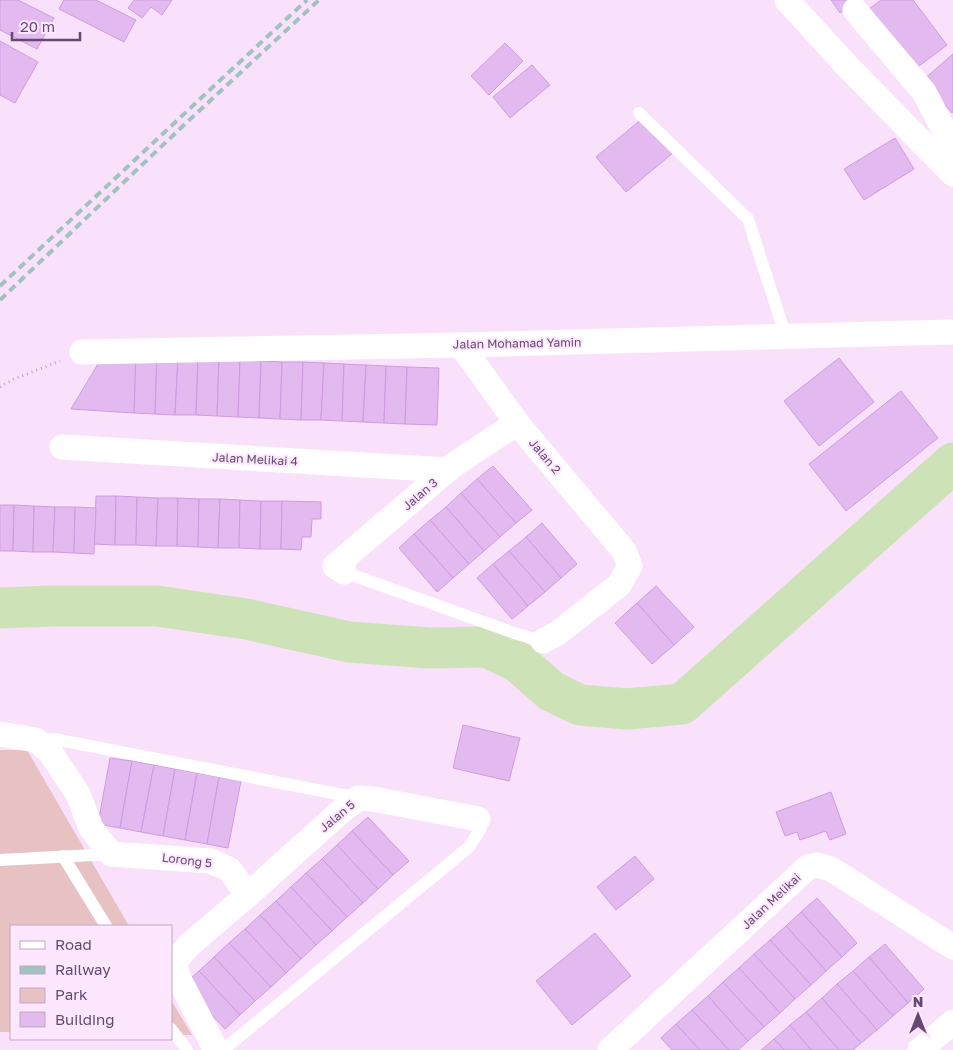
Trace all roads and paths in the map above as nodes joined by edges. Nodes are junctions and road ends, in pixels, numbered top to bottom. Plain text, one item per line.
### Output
1 (788, 0) edge
2 (855, 10) dead end
3 (639, 113) dead end
4 (953, 147) edge
5 (953, 174) edge
6 (953, 332) edge
7 (786, 337) junction
8 (461, 345) junction
9 (82, 352) joint
10 (0, 388) edge
11 (517, 423) junction
12 (62, 447) dead end
13 (448, 470) junction
14 (344, 572) joint
15 (544, 640) joint
16 (0, 734) edge
17 (36, 740) junction
18 (358, 798) junction
19 (478, 818) joint
20 (111, 854) junction
21 (63, 856) junction
22 (0, 860) edge
23 (248, 895) junction
24 (105, 925) edge
25 (953, 947) edge
26 (953, 1022) edge
27 (172, 1030) edge
28 (187, 1050) edge
29 (216, 1050) edge
30 (224, 1050) edge
31 (610, 1050) edge
32 (920, 1050) edge

1 - 5 street
2 - 4 street
3 - 7 lane
6 - 7 street, Jalan Mohamad Yamin
7 - 8 street, Jalan Mohamad Yamin
8 - 9 street, Jalan Mohamad Yamin
8 - 11 street, Jalan 2
9 - 10 path
11 - 13 street, Jalan 3
11 - 15 street, Jalan 2
12 - 13 street, Jalan Melikai 4
13 - 14 street, Jalan 3
14 - 15 lane
16 - 17 street
17 - 18 lane
17 - 20 street
18 - 19 street, Jalan 5
18 - 23 street, Jalan 5
19 - 30 lane
20 - 21 lane
20 - 23 street, Lorong 5
21 - 22 lane
21 - 24 lane
23 - 29 street, Jalan 5
25 - 31 street, Jalan Melikai
26 - 32 street
27 - 28 lane

